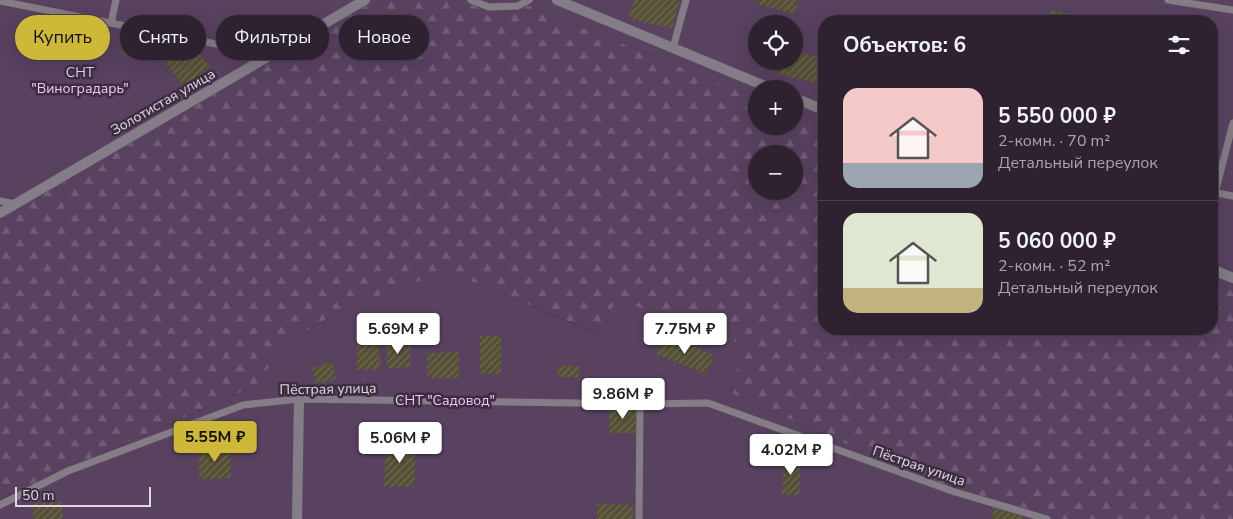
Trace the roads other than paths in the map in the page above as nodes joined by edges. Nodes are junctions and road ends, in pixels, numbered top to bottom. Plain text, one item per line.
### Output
1 (116, 0) edge
2 (365, 0) edge
3 (471, 0) edge
4 (529, 0) edge
5 (557, 0) edge
6 (686, 0) edge
7 (1168, 0) edge
8 (0, 1) edge
9 (1233, 10) edge
10 (329, 21) edge
11 (111, 22) junction
12 (216, 44) edge
13 (673, 48) junction
14 (262, 60) edge
15 (750, 80) edge
16 (803, 102) edge
17 (818, 108) edge
18 (1233, 123) edge
19 (1218, 177) edge
20 (1218, 193) edge
21 (1233, 196) edge
22 (0, 201) edge
23 (16, 204) junction
24 (0, 213) edge
25 (1218, 272) edge
26 (1233, 278) edge
27 (298, 399) junction
28 (640, 404) junction
29 (0, 505) edge
30 (297, 519) edge
31 (639, 519) edge
32 (1047, 519) edge

1 - 11 lane
2 - 10 street, Золотистая улица
3 - 4 lane
5 - 13 street
6 - 13 lane
7 - 9 lane
8 - 11 lane
11 - 12 lane
13 - 15 street
14 - 23 street, Золотистая улица
16 - 17 street
18 - 19 lane
20 - 21 lane
22 - 23 lane
23 - 24 street, Золотистая улица
25 - 26 street
27 - 28 lane, Пёстрая улица
27 - 29 lane, Пёстрая улица
27 - 30 street
28 - 31 lane
28 - 32 lane, Пёстрая улица

